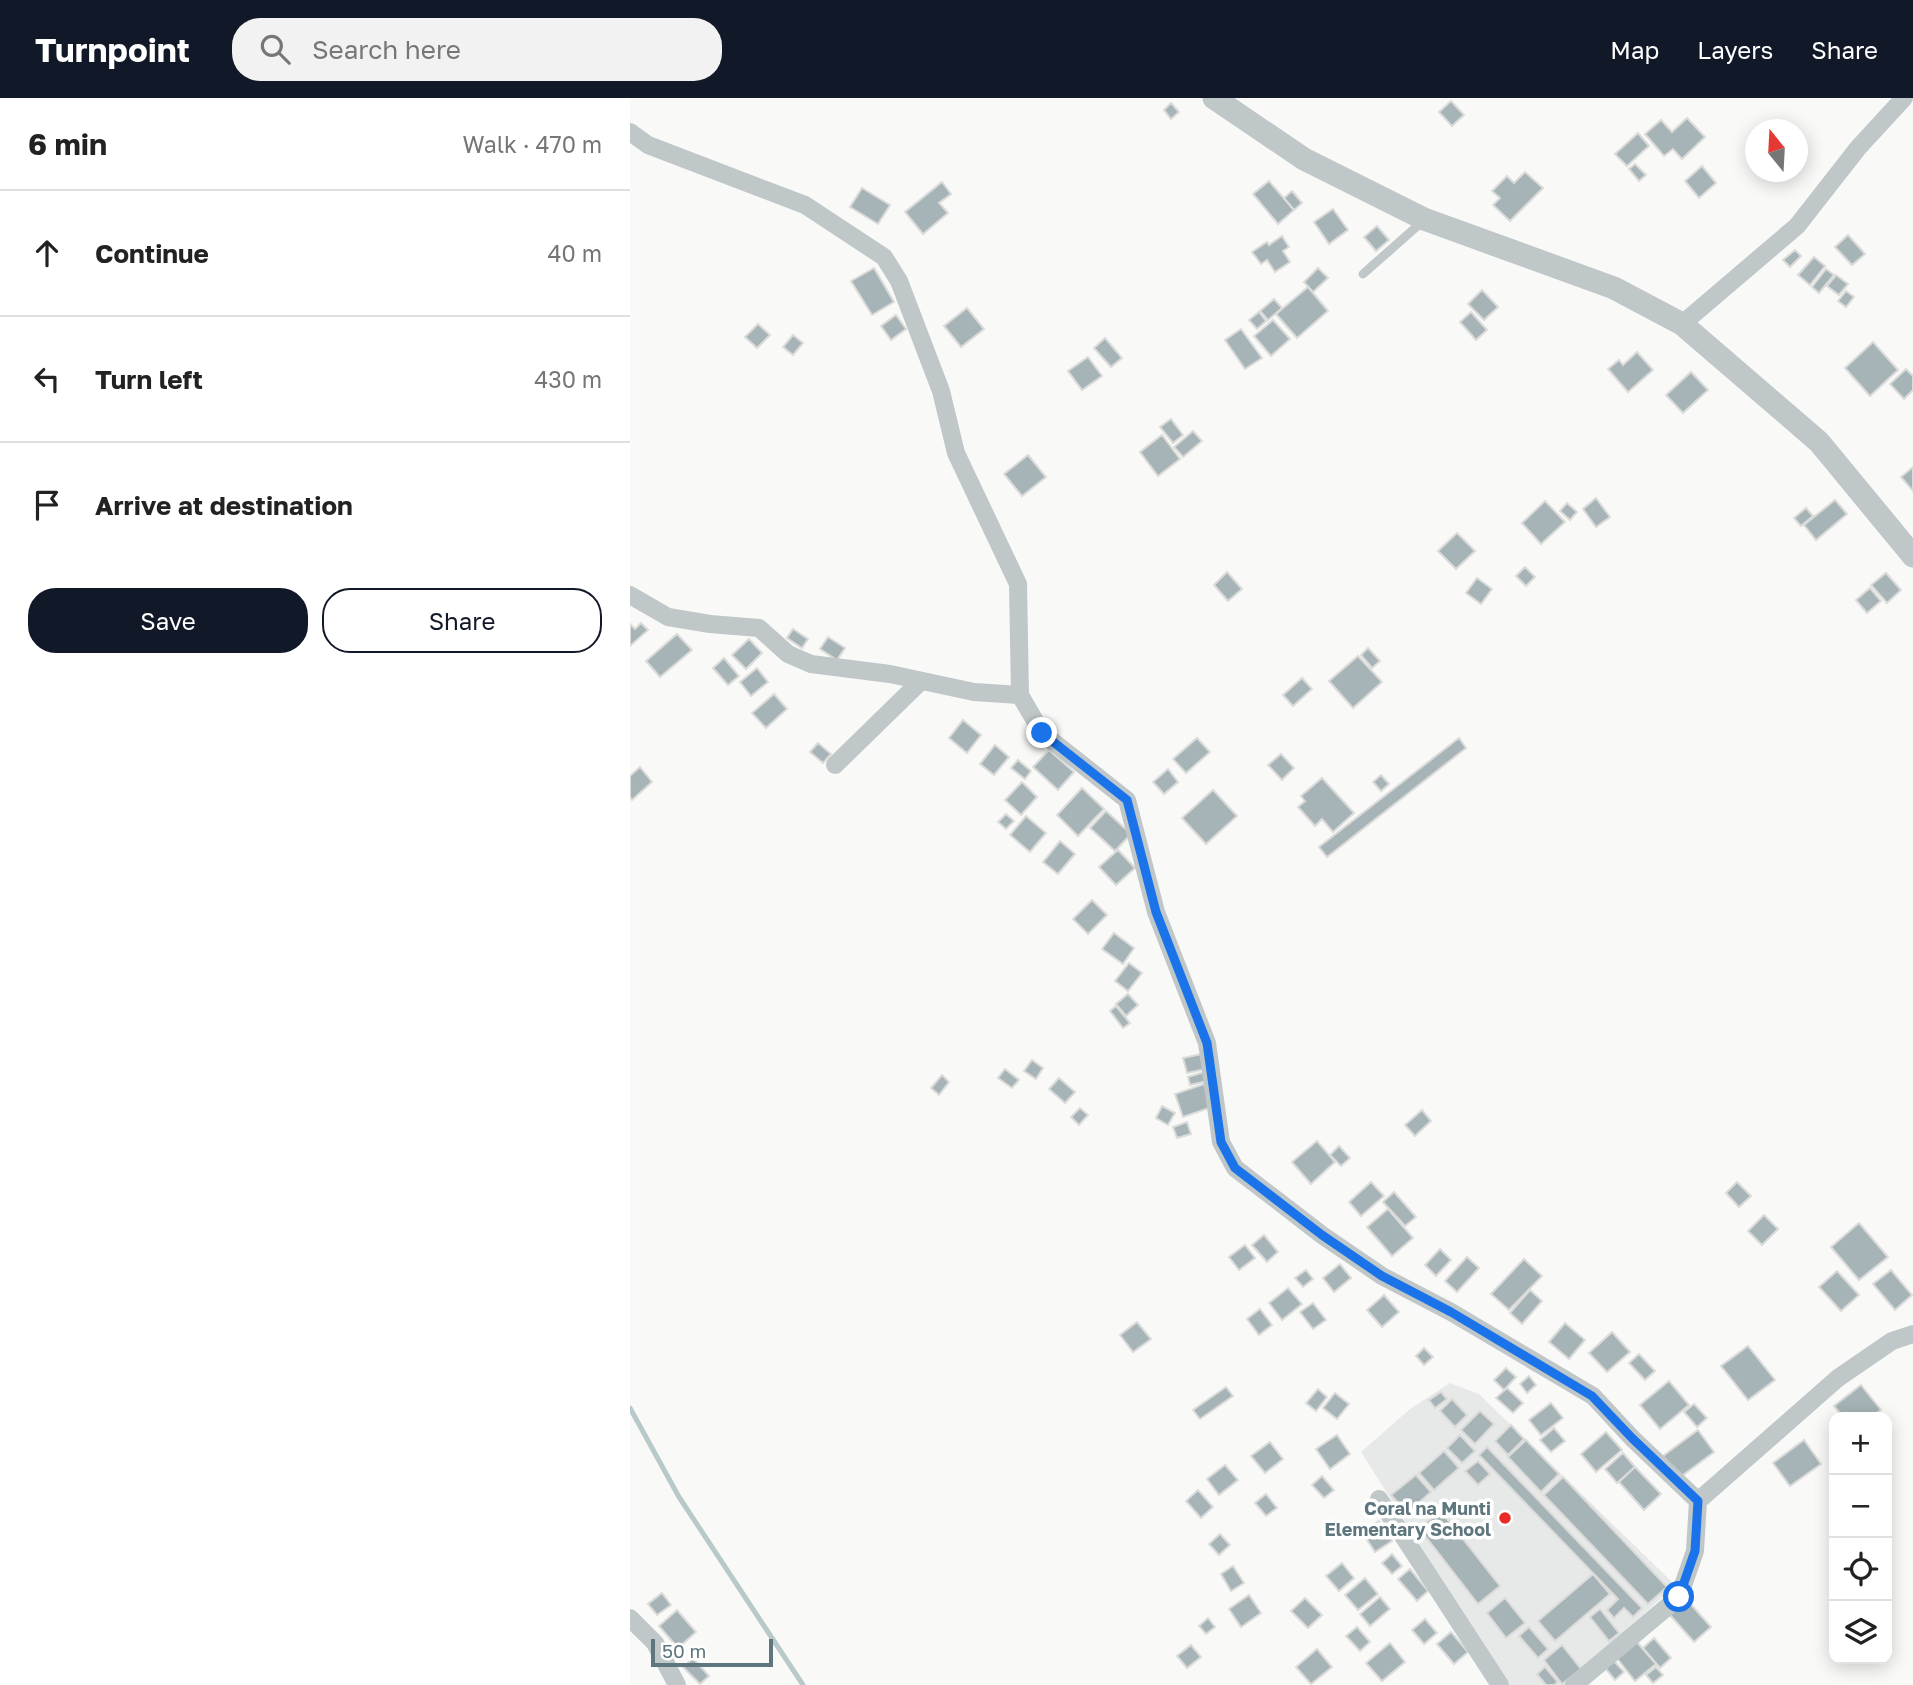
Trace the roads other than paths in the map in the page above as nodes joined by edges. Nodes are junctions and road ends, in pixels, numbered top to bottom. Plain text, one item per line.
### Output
1 (1214, 98) edge
2 (1904, 98) edge
3 (630, 132) edge
4 (1424, 219) junction
5 (1363, 274) dead end
6 (1682, 324) junction
7 (1913, 556) edge
8 (630, 595) edge
9 (921, 681) junction
10 (1020, 695) junction
11 (835, 765) dead end
12 (1913, 1334) edge
13 (1379, 1499) dead end
14 (1698, 1501) junction
15 (630, 1618) edge
16 (677, 1685) edge
17 (1500, 1685) edge
18 (1574, 1685) edge

1 - 4 street
2 - 6 street
3 - 10 street
4 - 5 lane
4 - 6 street
6 - 7 street
8 - 9 street
9 - 10 street
9 - 11 street
10 - 14 street
12 - 14 street
13 - 17 street
14 - 18 street
15 - 16 street

